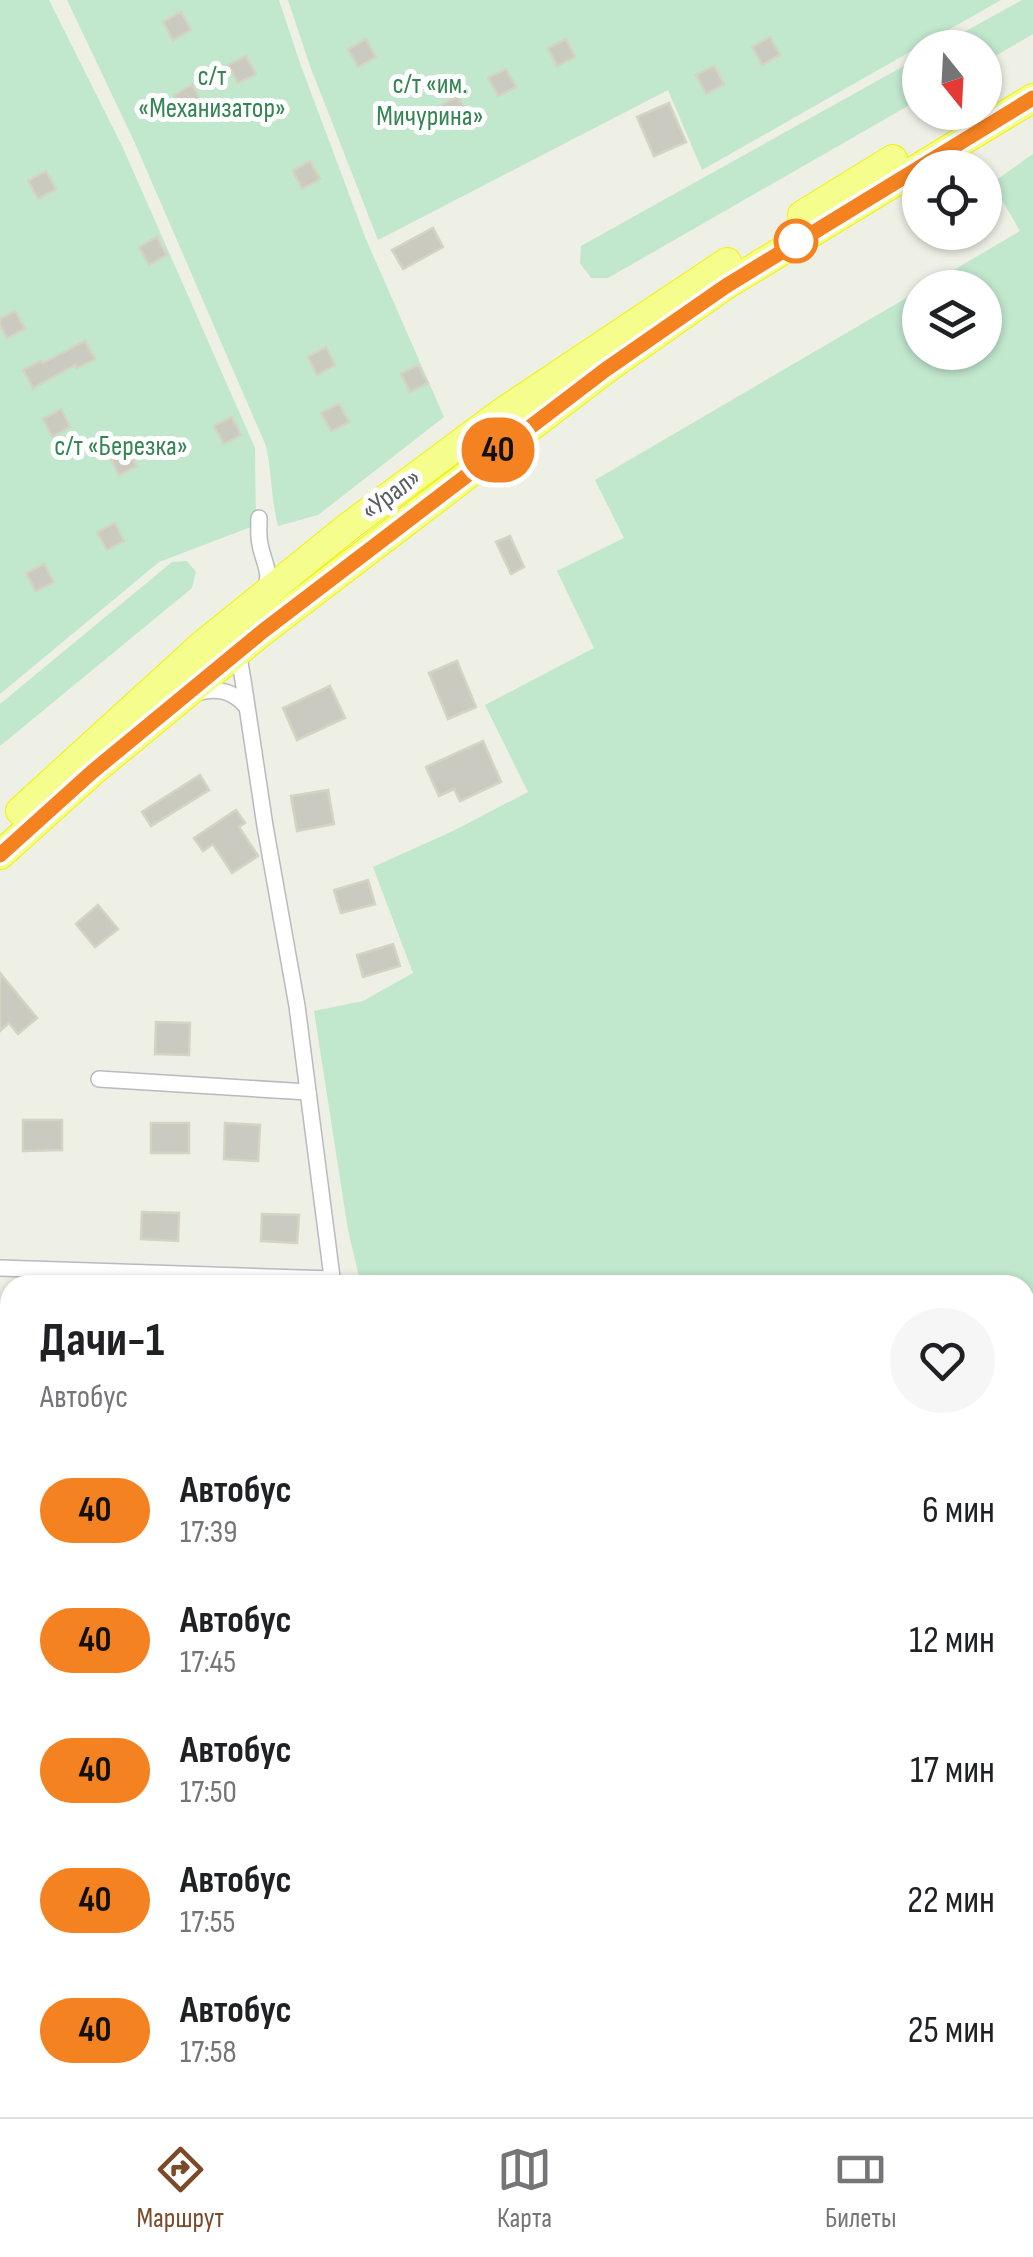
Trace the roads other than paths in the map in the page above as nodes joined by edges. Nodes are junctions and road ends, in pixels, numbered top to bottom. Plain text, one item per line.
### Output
1 (1033, 76) edge
2 (1002, 94) edge
3 (1033, 98) edge
4 (943, 130) edge
5 (260, 518) dead end
6 (264, 556) junction
7 (303, 562) junction
8 (263, 594) junction
9 (270, 626) junction
10 (226, 643) junction
11 (178, 700) junction
12 (246, 700) junction
13 (0, 829) edge
14 (0, 855) edge
15 (100, 1079) dead end
16 (308, 1092) junction
17 (0, 1268) edge
18 (166, 1275) edge
19 (331, 1275) edge

1 - 2 highway
3 - 9 highway, «Урал»
4 - 7 highway, «Урал»
5 - 6 street
6 - 7 street
6 - 8 street
7 - 8 highway, «Урал»
8 - 10 highway, «Урал»
9 - 10 highway, «Урал»
9 - 12 street
10 - 11 highway, «Урал»
10 - 12 street
10 - 13 highway, «Урал»
11 - 12 street
11 - 14 highway, «Урал»
12 - 16 street
15 - 16 street
16 - 19 street
17 - 18 street

